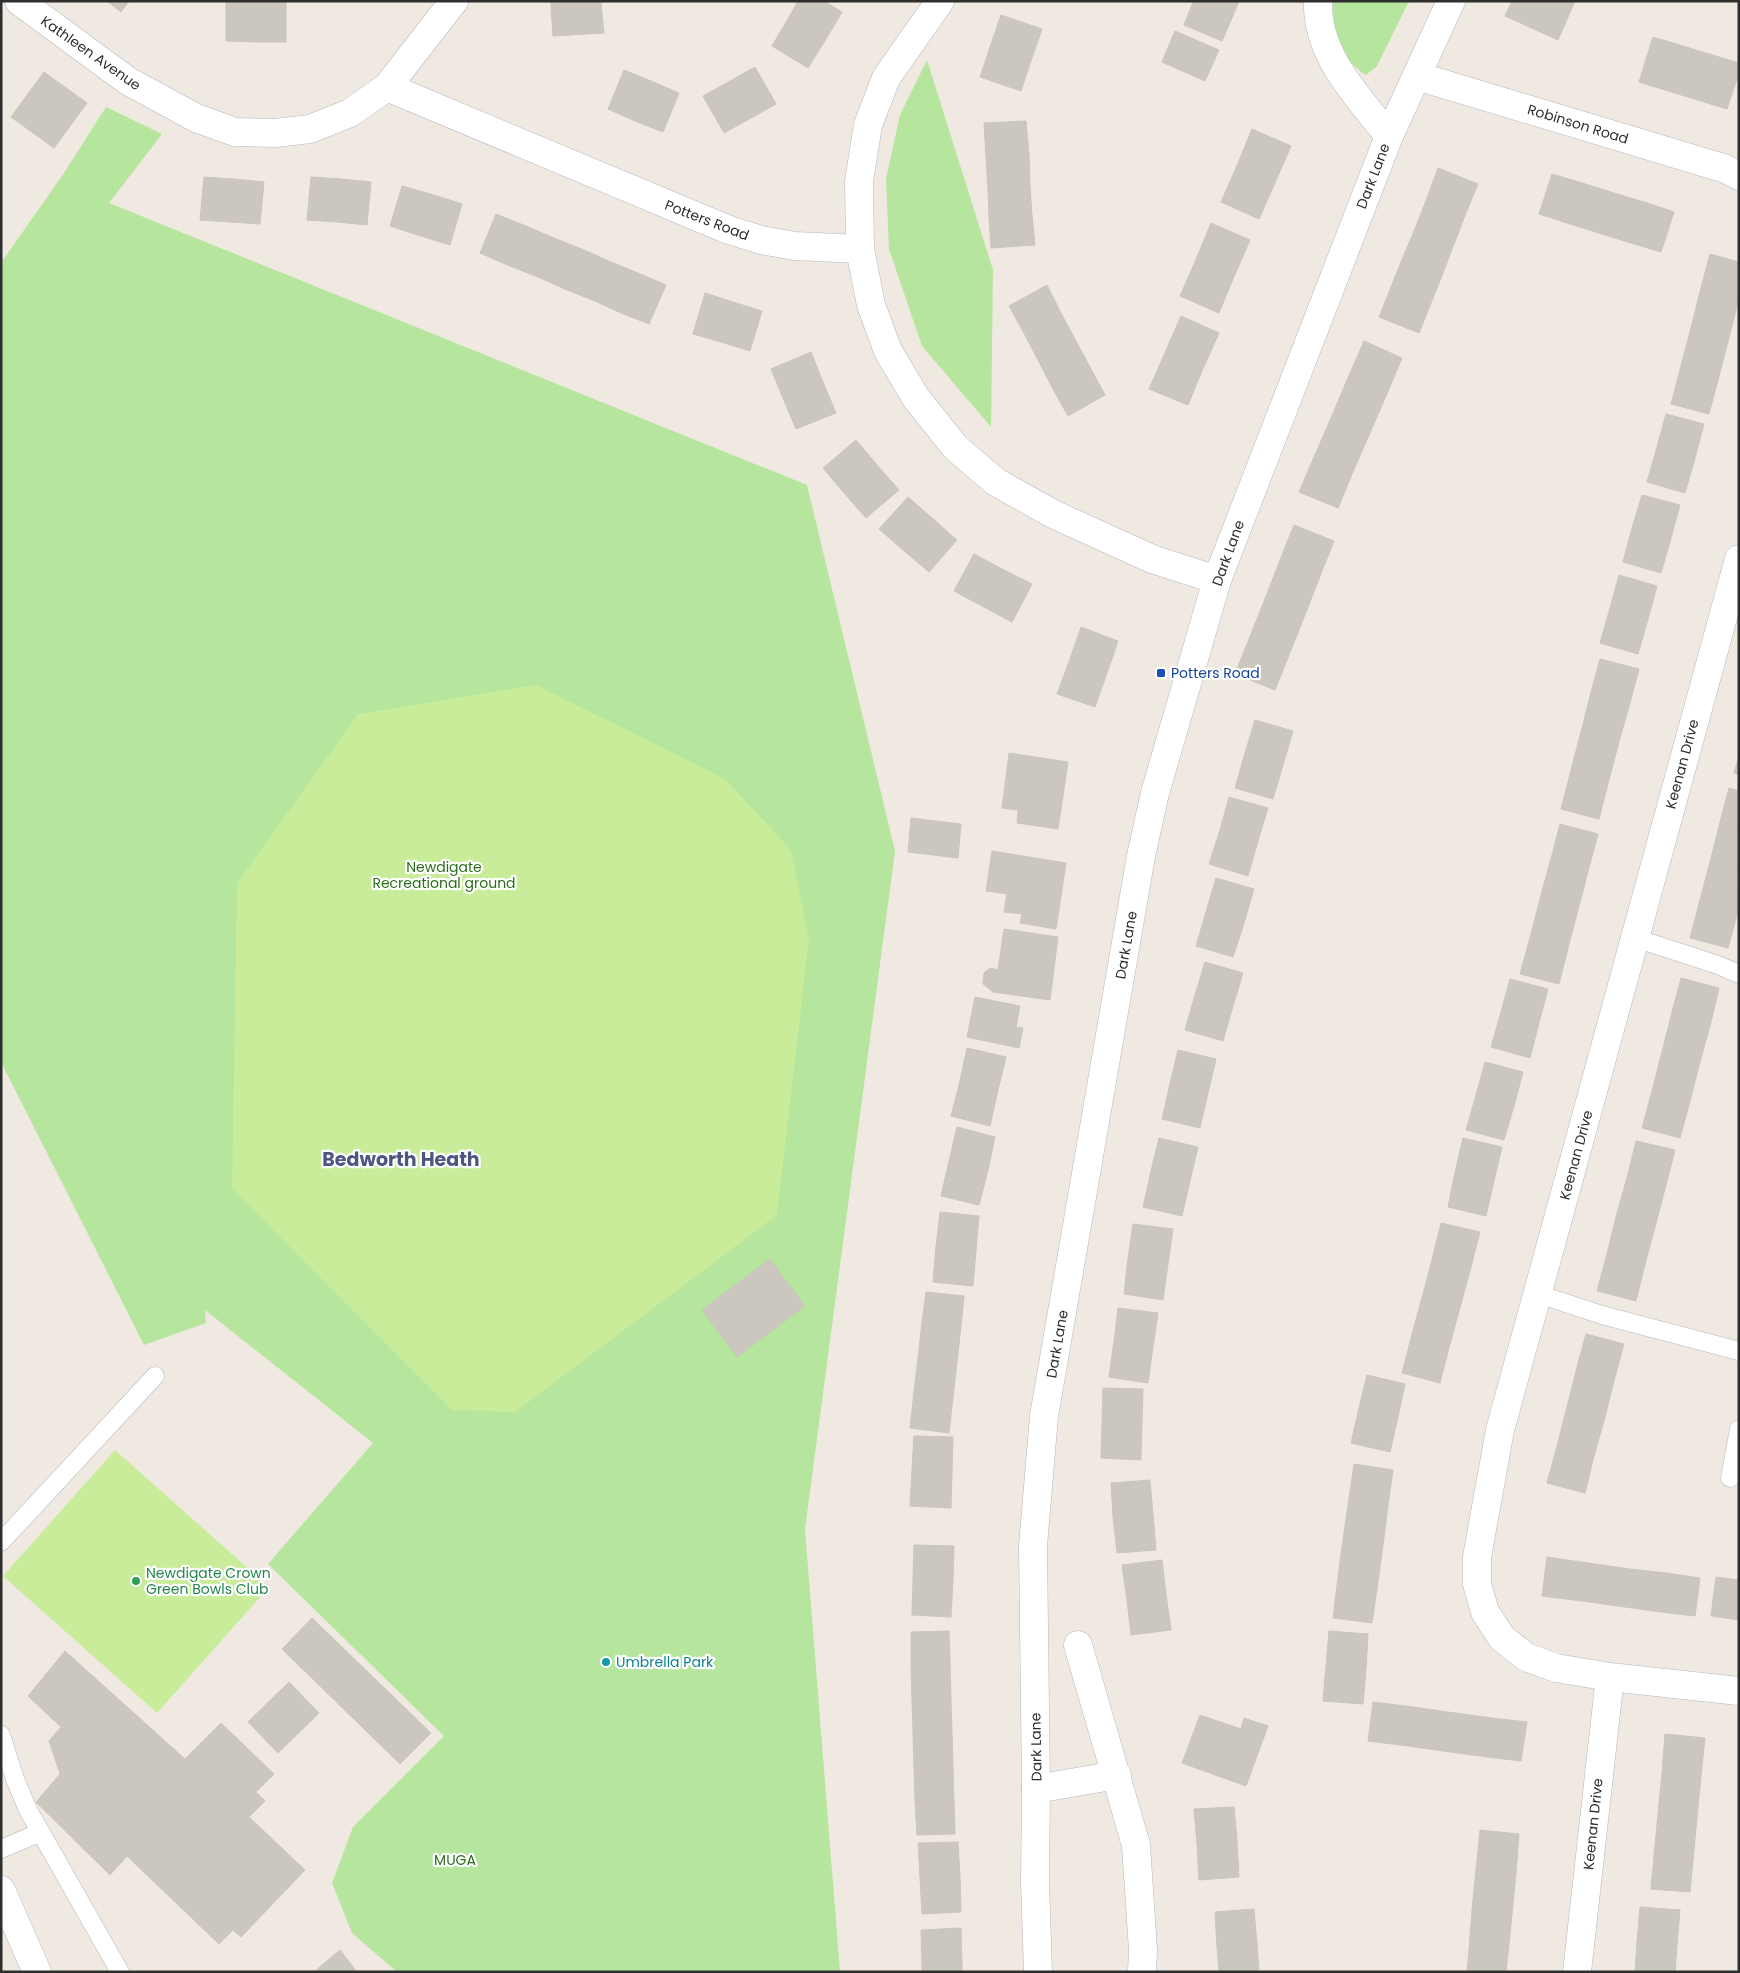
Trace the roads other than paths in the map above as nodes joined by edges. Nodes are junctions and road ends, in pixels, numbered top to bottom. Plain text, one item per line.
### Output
1 (19, 1) edge
2 (454, 1) edge
3 (940, 1) edge
4 (1318, 1) edge
5 (1451, 1) edge
6 (1417, 76) junction
7 (387, 87) junction
8 (1389, 136) junction
9 (1739, 176) edge
10 (860, 249) junction
11 (1739, 558) edge
12 (1217, 580) junction
13 (1635, 938) junction
14 (1739, 974) edge
15 (1538, 1294) junction
16 (1739, 1351) edge
17 (155, 1376) dead end
18 (1739, 1429) edge
19 (1730, 1478) dead end
20 (1, 1542) edge
21 (1078, 1645) dead end
22 (1610, 1677) junction
23 (1739, 1691) edge
24 (1, 1735) edge
25 (1117, 1775) junction
26 (1036, 1789) junction
27 (41, 1832) junction
28 (1, 1849) edge
29 (1, 1890) edge
30 (37, 1972) edge
31 (120, 1972) edge
32 (1038, 1972) edge
33 (1142, 1972) edge
34 (1577, 1972) edge

1 - 7 street, Kathleen Avenue
2 - 7 street, Kathleen Avenue
3 - 10 street
4 - 8 street, Dark Lane
5 - 6 street, Dark Lane
6 - 8 street, Dark Lane
6 - 9 street, Robinson Road
7 - 10 street, Potters Road
8 - 12 street, Dark Lane
10 - 12 street
11 - 13 street, Keenan Drive
12 - 26 street, Dark Lane
13 - 14 lane
13 - 15 street, Keenan Drive
15 - 16 lane
15 - 22 street, Keenan Drive
17 - 20 lane
18 - 19 lane
21 - 25 street
22 - 23 street, Keenan Drive
22 - 34 street, Keenan Drive
24 - 27 lane
25 - 26 street, Dark Lane
25 - 33 street
26 - 32 street, Dark Lane
27 - 28 lane
27 - 31 lane
29 - 30 street

